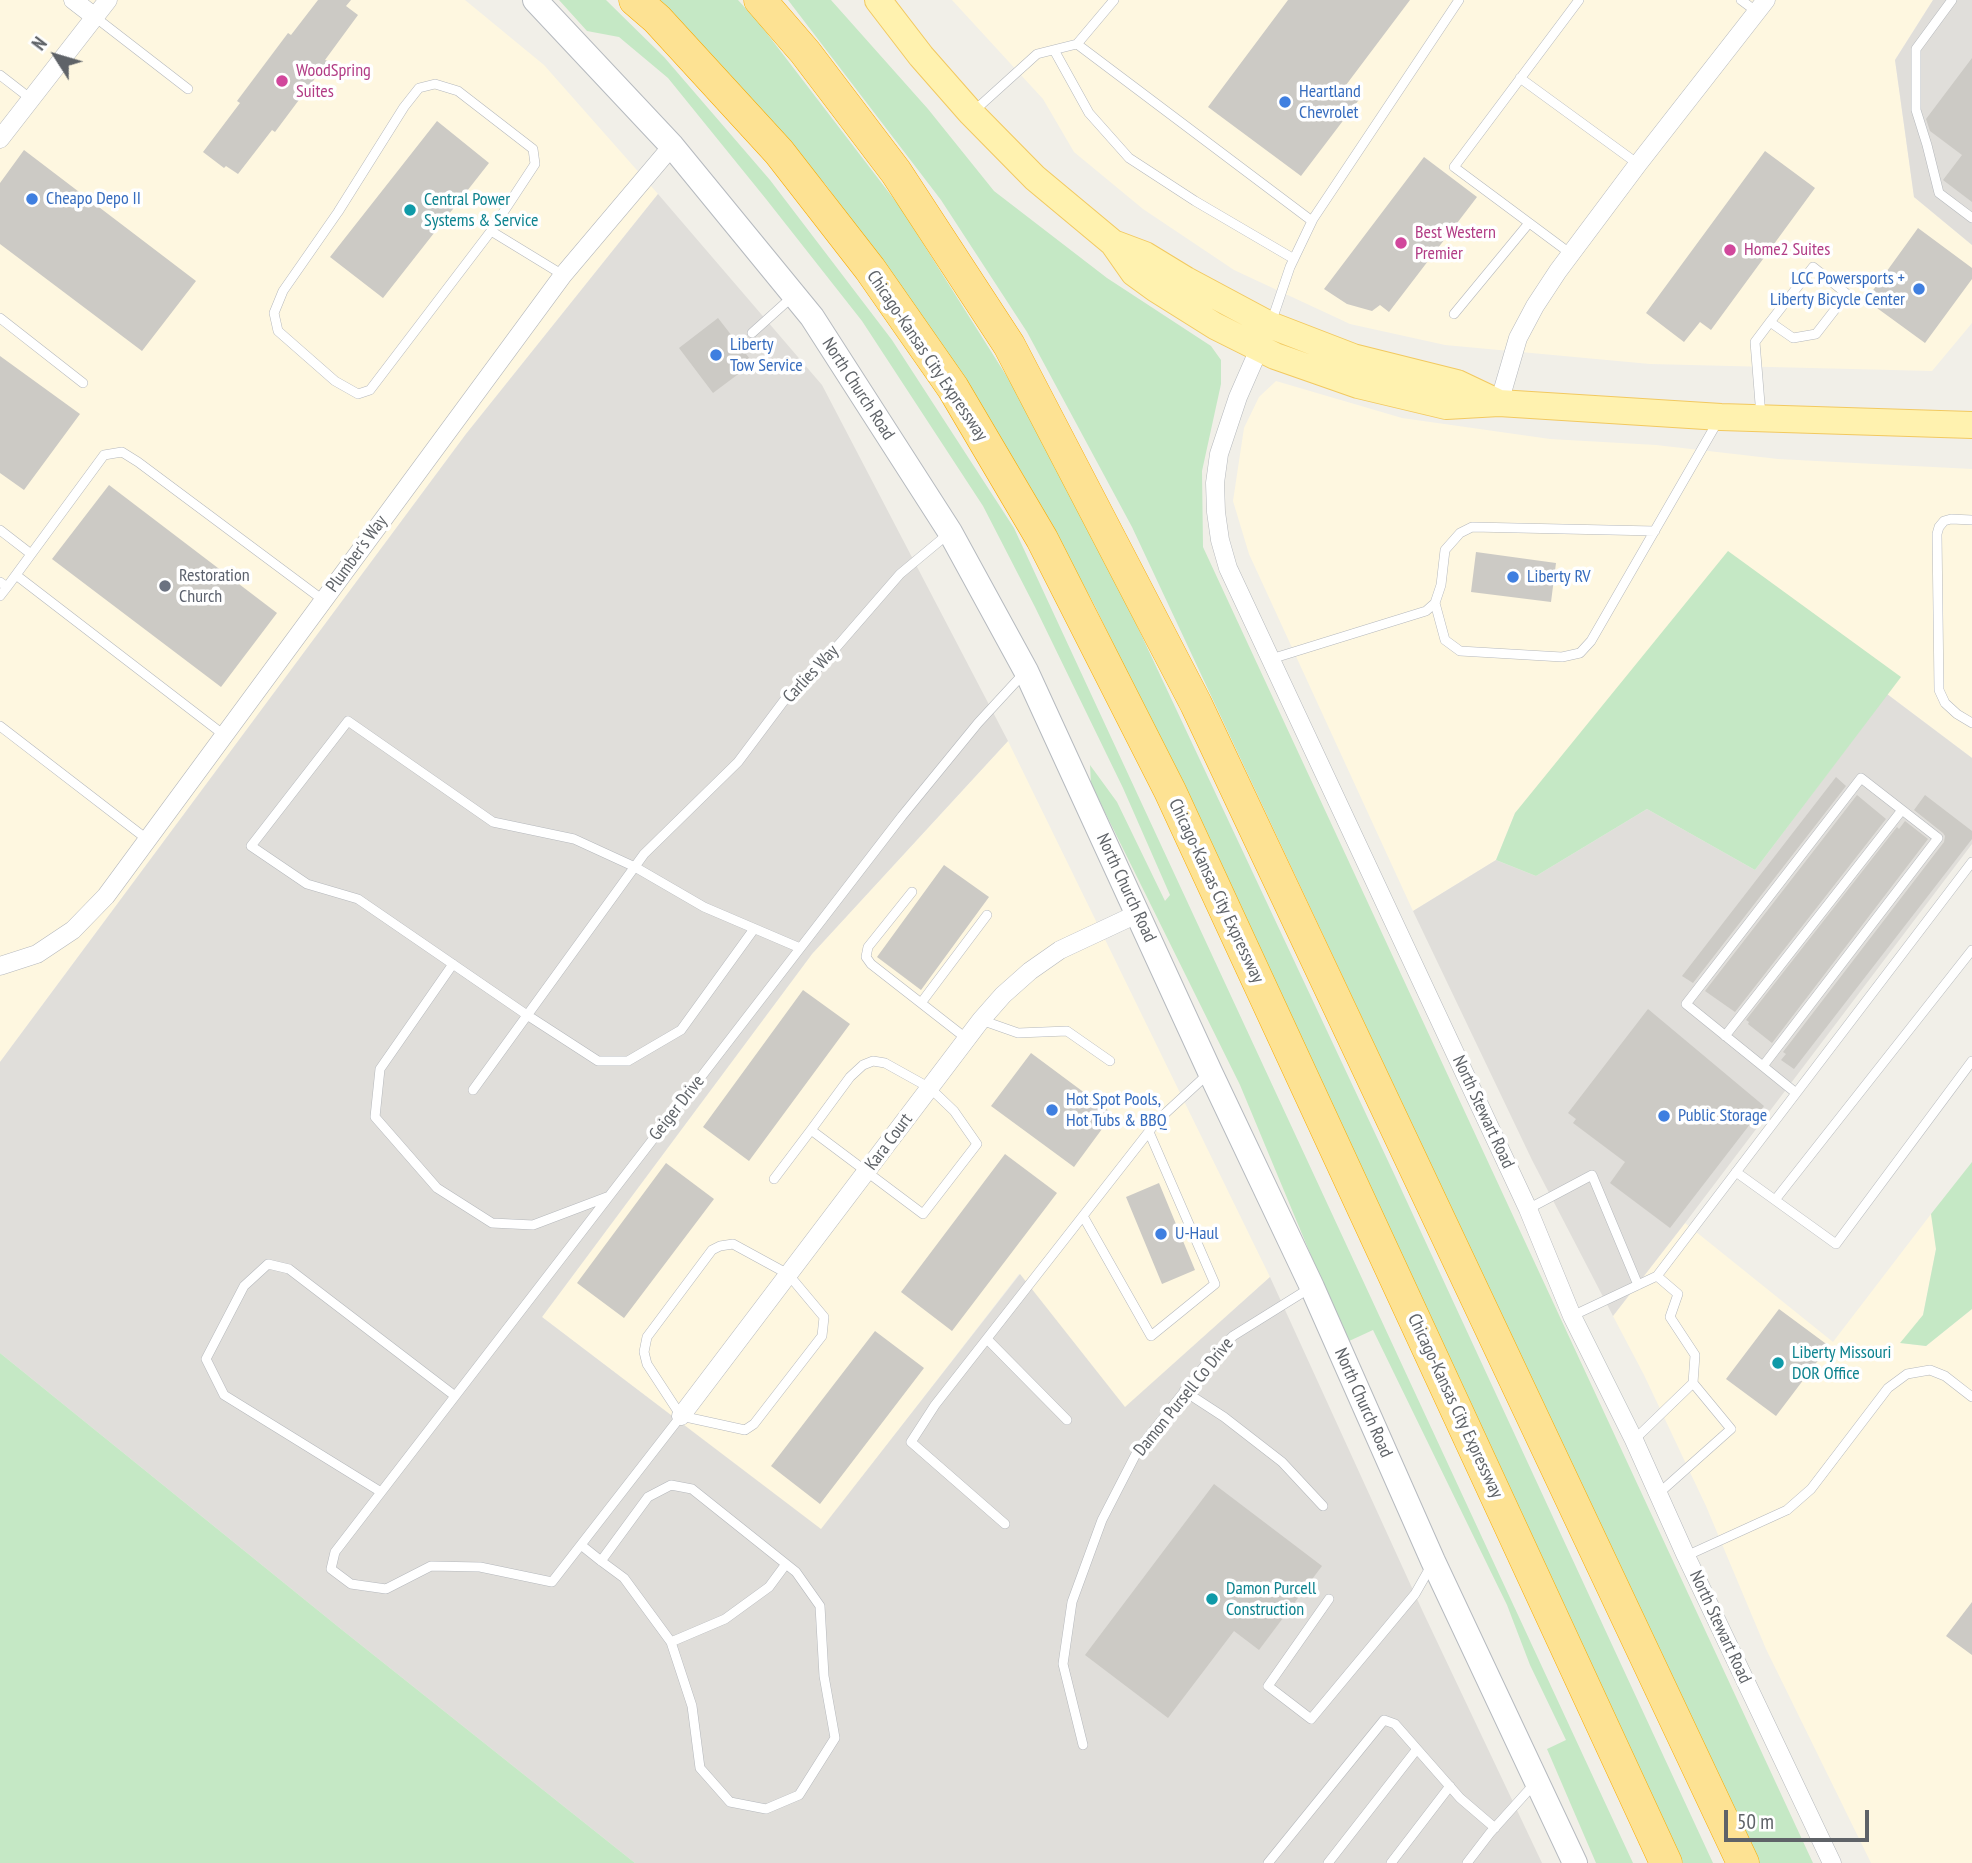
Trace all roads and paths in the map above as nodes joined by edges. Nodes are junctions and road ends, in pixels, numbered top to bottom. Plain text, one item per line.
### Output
1 (73, 0) edge
2 (108, 0) edge
3 (535, 0) edge
4 (635, 0) edge
5 (760, 0) edge
6 (878, 0) edge
7 (1114, 0) edge
8 (1459, 0) edge
9 (1579, 0) edge
10 (1741, 0) edge
11 (1952, 0) edge
12 (1762, 6) edge
13 (95, 17) junction
14 (1077, 44) junction
15 (1054, 50) junction
16 (0, 75) edge
17 (1520, 78) junction
18 (188, 89) dead end
19 (31, 99) junction
20 (971, 113) junction
21 (0, 139) edge
22 (672, 146) junction
23 (1638, 164) junction
24 (1972, 218) edge
25 (1312, 221) junction
26 (1529, 223) junction
27 (491, 231) junction
28 (1571, 254) junction
29 (1294, 259) junction
30 (563, 275) junction
31 (794, 295) junction
32 (1454, 314) dead end
33 (0, 318) edge
34 (1770, 322) junction
35 (752, 333) dead end
36 (1265, 337) junction
37 (83, 383) dead end
38 (1499, 403) junction
39 (1721, 417) junction
40 (1762, 418) junction
41 (1972, 425) edge
42 (1972, 520) edge
43 (0, 530) edge
44 (1655, 531) junction
45 (950, 532) junction
46 (30, 554) junction
47 (16, 575) junction
48 (3, 585) edge
49 (0, 596) edge
50 (323, 600) junction
51 (1435, 603) junction
52 (1271, 659) junction
53 (1026, 671) junction
54 (1972, 723) edge
55 (0, 726) edge
56 (224, 735) junction
57 (1902, 810) junction
58 (148, 840) junction
59 (1972, 862) edge
60 (635, 867) junction
61 (912, 892) dead end
62 (1137, 914) junction
63 (987, 915) dead end
64 (754, 929) junction
65 (800, 948) junction
66 (1972, 950) edge
67 (453, 964) junction
68 (0, 966) edge
69 (921, 1003) junction
70 (527, 1015) junction
71 (981, 1020) junction
72 (1725, 1036) junction
73 (967, 1039) junction
74 (1110, 1061) dead end
75 (1972, 1061) edge
76 (1763, 1066) junction
77 (1210, 1072) junction
78 (930, 1087) junction
79 (473, 1090) dead end
80 (1796, 1093) junction
81 (811, 1130) junction
82 (1149, 1132) junction
83 (866, 1172) junction
84 (1736, 1172) junction
85 (774, 1178) dead end
86 (609, 1196) junction
87 (1775, 1200) junction
88 (1528, 1209) junction
89 (1083, 1216) junction
90 (788, 1274) junction
91 (1657, 1276) junction
92 (1638, 1285) junction
93 (1311, 1287) junction
94 (1572, 1316) junction
95 (987, 1339) junction
96 (1693, 1383) junction
97 (1184, 1391) junction
98 (455, 1396) junction
99 (1972, 1397) edge
100 (681, 1416) junction
101 (1067, 1420) dead end
102 (1634, 1440) junction
103 (381, 1492) junction
104 (1658, 1494) junction
105 (1323, 1506) dead end
106 (1005, 1524) dead end
107 (581, 1545) junction
108 (1686, 1556) junction
109 (601, 1561) junction
110 (1433, 1561) junction
111 (786, 1564) junction
112 (1328, 1599) dead end
113 (671, 1642) junction
114 (1083, 1745) dead end
115 (1417, 1749) junction
116 (1537, 1780) junction
117 (1450, 1786) junction
118 (1495, 1828) junction
119 (1472, 1861) edge
120 (1268, 1863) edge
121 (1328, 1863) edge
122 (1391, 1863) edge
123 (1575, 1863) edge
124 (1666, 1863) edge
125 (1744, 1863) edge
126 (1832, 1863) edge

1 - 13 street
2 - 13 street
3 - 22 main road, North Church Road
4 - 124 highway, Chicago-Kansas City Expressway
5 - 125 highway
6 - 20 main road
7 - 14 lane
8 - 25 lane
9 - 17 lane
10 - 12 lane
11 - 24 lane
12 - 23 street
13 - 18 lane
13 - 19 street
14 - 15 lane
14 - 25 lane
15 - 20 lane
15 - 29 lane
16 - 19 lane
17 - 23 lane
17 - 26 lane
19 - 21 street
20 - 36 main road
22 - 30 street, Plumber's Way
22 - 31 main road, North Church Road
23 - 28 street
25 - 29 lane
26 - 28 lane
26 - 32 lane
27 - 27 lane
27 - 30 lane
28 - 38 street
29 - 36 lane
30 - 50 street, Plumber's Way
31 - 35 lane
31 - 45 main road, North Church Road
33 - 37 lane
34 - 34 lane
34 - 40 lane
36 - 38 main road
36 - 52 street, North Stewart Road
38 - 39 main road
39 - 40 main road
39 - 44 lane
40 - 41 main road
42 - 54 lane
43 - 46 lane
44 - 51 lane
44 - 51 lane
45 - 53 main road, North Church Road
45 - 60 lane, Carlies Way
46 - 47 lane
46 - 50 lane
47 - 48 lane
47 - 56 lane
48 - 49 lane
50 - 56 street, Plumber's Way
51 - 52 lane
52 - 88 street, North Stewart Road
53 - 62 main road, North Church Road
53 - 65 lane, Geiger Drive
55 - 58 lane
56 - 58 street, Plumber's Way
57 - 72 lane
57 - 72 lane
57 - 76 lane
58 - 68 street, Plumber's Way
59 - 80 lane
60 - 64 lane
60 - 67 lane
60 - 70 lane, Carlies Way
61 - 69 lane
62 - 71 street, Kara Court
62 - 77 main road, North Church Road
63 - 69 lane
64 - 65 lane
64 - 70 lane
65 - 86 lane, Geiger Drive
66 - 87 lane
67 - 70 lane
67 - 86 lane
69 - 73 lane
70 - 79 lane, Carlies Way
71 - 73 street, Kara Court
71 - 74 lane
72 - 76 lane
73 - 78 street, Kara Court
75 - 87 lane
76 - 80 lane
77 - 82 lane
77 - 93 main road, North Church Road
78 - 81 lane
78 - 83 street, Kara Court
78 - 83 lane
80 - 84 lane
81 - 83 lane
81 - 85 lane
82 - 89 lane
82 - 89 lane
83 - 90 street, Kara Court
84 - 87 lane
84 - 91 lane
86 - 98 lane, Geiger Drive
88 - 92 lane
88 - 94 street, North Stewart Road
89 - 95 lane
90 - 100 street, Kara Court
90 - 100 lane
90 - 100 lane
91 - 92 lane
91 - 96 lane
92 - 94 lane
93 - 97 lane, Damon Pursell Co Drive
93 - 110 main road, North Church Road
94 - 102 street, North Stewart Road
95 - 101 lane
95 - 106 lane
96 - 102 lane
96 - 104 lane
97 - 105 lane
97 - 114 lane, Damon Pursell Co Drive
98 - 103 lane, Geiger Drive
98 - 103 lane
99 - 108 lane
100 - 107 lane
102 - 104 street, North Stewart Road
103 - 107 lane, Geiger Drive
104 - 108 street, North Stewart Road
107 - 109 lane
108 - 126 street, North Stewart Road
109 - 111 lane
109 - 113 lane
110 - 112 lane
110 - 116 main road, North Church Road
111 - 113 lane
111 - 113 lane
115 - 117 lane
115 - 120 lane
115 - 121 lane
116 - 118 lane
116 - 123 main road, North Church Road
117 - 118 lane
117 - 122 lane
118 - 119 lane

